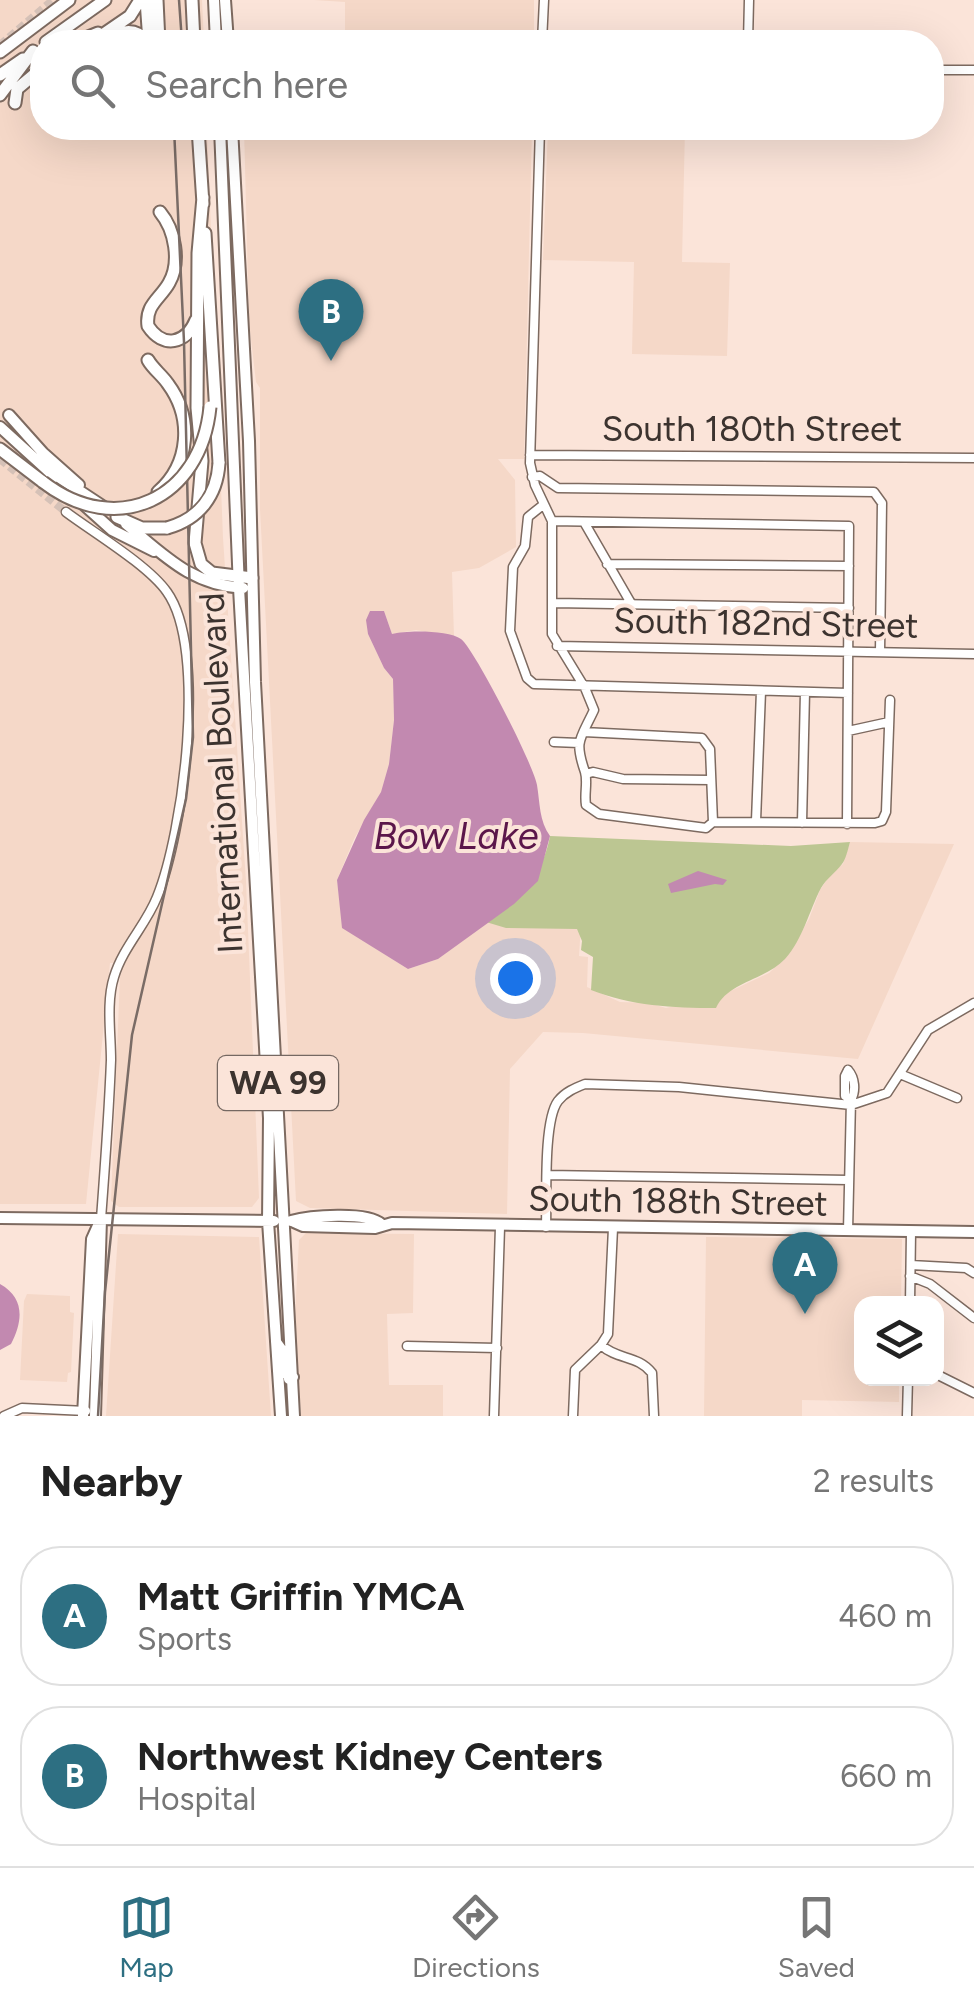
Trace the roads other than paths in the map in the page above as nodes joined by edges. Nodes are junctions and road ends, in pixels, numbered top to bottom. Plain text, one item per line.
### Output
1 (69, 0) edge
2 (105, 0) edge
3 (144, 0) edge
4 (157, 0) edge
5 (192, 0) edge
6 (214, 0) edge
7 (226, 0) edge
8 (749, 0) edge
9 (543, 1) edge
10 (120, 24) junction
11 (63, 30) edge
12 (105, 30) edge
13 (111, 30) edge
14 (147, 30) edge
15 (159, 30) edge
16 (193, 30) edge
17 (215, 30) edge
18 (227, 30) edge
19 (542, 30) edge
20 (748, 30) edge
21 (0, 52) edge
22 (30, 54) edge
23 (30, 59) edge
24 (944, 70) edge
25 (974, 70) edge
26 (0, 75) edge
27 (30, 78) edge
28 (0, 96) edge
29 (15, 104) dead end
30 (199, 140) edge
31 (221, 140) edge
32 (233, 140) edge
33 (540, 140) edge
34 (224, 196) junction
35 (202, 197) junction
36 (236, 210) junction
37 (160, 212) dead end
38 (226, 239) junction
39 (200, 303) junction
40 (211, 337) junction
41 (148, 360) dead end
42 (9, 415) dead end
43 (0, 426) edge
44 (0, 448) edge
45 (201, 454) junction
46 (530, 456) junction
47 (974, 458) edge
48 (47, 477) junction
49 (532, 477) junction
50 (186, 479) dead end
51 (92, 498) junction
52 (143, 504) junction
53 (543, 505) junction
54 (66, 512) tunnel mouth
55 (118, 517) junction
56 (552, 522) junction
57 (584, 522) junction
58 (177, 564) junction
59 (607, 564) junction
60 (849, 566) junction
61 (238, 583) junction
62 (253, 583) junction
63 (554, 603) junction
64 (632, 606) junction
65 (848, 608) junction
66 (557, 646) junction
67 (848, 651) junction
68 (880, 652) junction
69 (974, 654) edge
70 (586, 688) junction
71 (761, 691) junction
72 (805, 692) junction
73 (848, 693) junction
74 (890, 700) dead end
75 (889, 722) junction
76 (848, 731) junction
77 (584, 732) junction
78 (554, 742) dead end
79 (580, 743) junction
80 (586, 774) junction
81 (710, 780) junction
82 (756, 821) junction
83 (713, 822) junction
84 (802, 822) junction
85 (847, 824) junction
86 (974, 1003) edge
87 (900, 1074) junction
88 (957, 1098) dead end
89 (851, 1102) junction
90 (548, 1175) junction
91 (848, 1180) junction
92 (0, 1218) edge
93 (101, 1220) junction
94 (268, 1221) junction
95 (290, 1221) junction
96 (500, 1227) junction
97 (546, 1227) junction
98 (612, 1228) junction
99 (848, 1231) junction
100 (911, 1232) junction
101 (974, 1232) edge
102 (910, 1265) junction
103 (974, 1272) edge
104 (910, 1276) junction
105 (910, 1296) edge
106 (974, 1318) edge
107 (276, 1342) junction
108 (601, 1345) junction
109 (407, 1346) dead end
110 (497, 1348) junction
111 (292, 1377) junction
112 (944, 1378) edge
113 (908, 1386) edge
114 (974, 1393) edge
115 (281, 1412) edge
116 (89, 1414) edge
117 (4, 1416) edge
118 (294, 1416) edge
119 (494, 1416) edge
120 (573, 1416) edge
121 (654, 1416) edge
122 (907, 1416) edge

1 - 21 highway
2 - 11 highway
3 - 10 highway
3 - 14 highway
4 - 15 highway
5 - 16 highway
6 - 17 main road
7 - 18 main road
8 - 20 street
9 - 19 street
10 - 12 highway
10 - 13 highway
22 - 26 highway
23 - 28 highway
24 - 25 street
27 - 29 highway
30 - 35 highway
31 - 34 main road, International Boulevard / WA 99
32 - 36 main road, International Boulevard / WA 99
33 - 46 street
34 - 36 main road
34 - 38 main road, International Boulevard / WA 99
35 - 39 highway
35 - 40 highway
36 - 38 main road
36 - 62 main road, International Boulevard / WA 99
37 - 39 highway
38 - 61 main road, International Boulevard / WA 99
39 - 45 highway
40 - 52 highway, bridge
40 - 55 highway, bridge
41 - 52 highway, bridge
42 - 51 main road
43 - 48 main road
44 - 48 highway
45 - 50 highway
45 - 61 highway
46 - 47 street, South 180th Street
46 - 49 street
48 - 51 main road
48 - 52 highway, bridge
48 - 58 main road
49 - 53 street
49 - 68 street
51 - 55 main road
53 - 56 street
53 - 70 street
54 - 93 street
55 - 58 main road
56 - 57 street
56 - 63 street
57 - 59 street
57 - 60 street
58 - 61 main road
59 - 60 street
59 - 64 street
60 - 65 street
61 - 62 highway
61 - 94 main road, International Boulevard / WA 99
62 - 95 main road, International Boulevard / WA 99
63 - 64 street
63 - 66 street
64 - 65 street
65 - 67 street
66 - 67 street, South 182nd Street
66 - 70 street
67 - 68 street, South 182nd Street
67 - 73 street
68 - 69 street, South 182nd Street
70 - 71 street
70 - 77 street
71 - 72 street
71 - 82 street
72 - 73 street
72 - 84 street
73 - 76 street
74 - 75 street
75 - 76 street
75 - 85 street
76 - 85 street
77 - 79 street
77 - 81 street
78 - 79 street
79 - 80 street
80 - 81 street
80 - 83 street
81 - 83 street
82 - 83 street
82 - 84 street
84 - 85 street
86 - 87 street
87 - 88 street
87 - 89 street
89 - 90 street
89 - 91 street
90 - 91 street
90 - 97 street
91 - 99 street
92 - 93 main road, South 188th Street
93 - 94 main road, South 188th Street
93 - 116 main road
94 - 95 main road, South 188th Street
94 - 107 main road, International Boulevard / WA 99
95 - 96 main road, South 188th Street
95 - 111 main road, International Boulevard / WA 99
96 - 97 main road, South 188th Street
96 - 110 street
97 - 98 main road, South 188th Street
98 - 99 main road, South 188th Street
98 - 108 street
99 - 100 main road, South 188th Street
100 - 101 main road, South 188th Street
100 - 102 street
102 - 103 street
102 - 104 street
104 - 105 street
104 - 106 street
107 - 111 main road
107 - 115 main road, International Boulevard / WA 99
108 - 120 street
108 - 121 street
109 - 110 street
110 - 119 street
111 - 115 main road
111 - 118 main road, International Boulevard / WA 99
112 - 114 street
113 - 122 street
116 - 117 street

